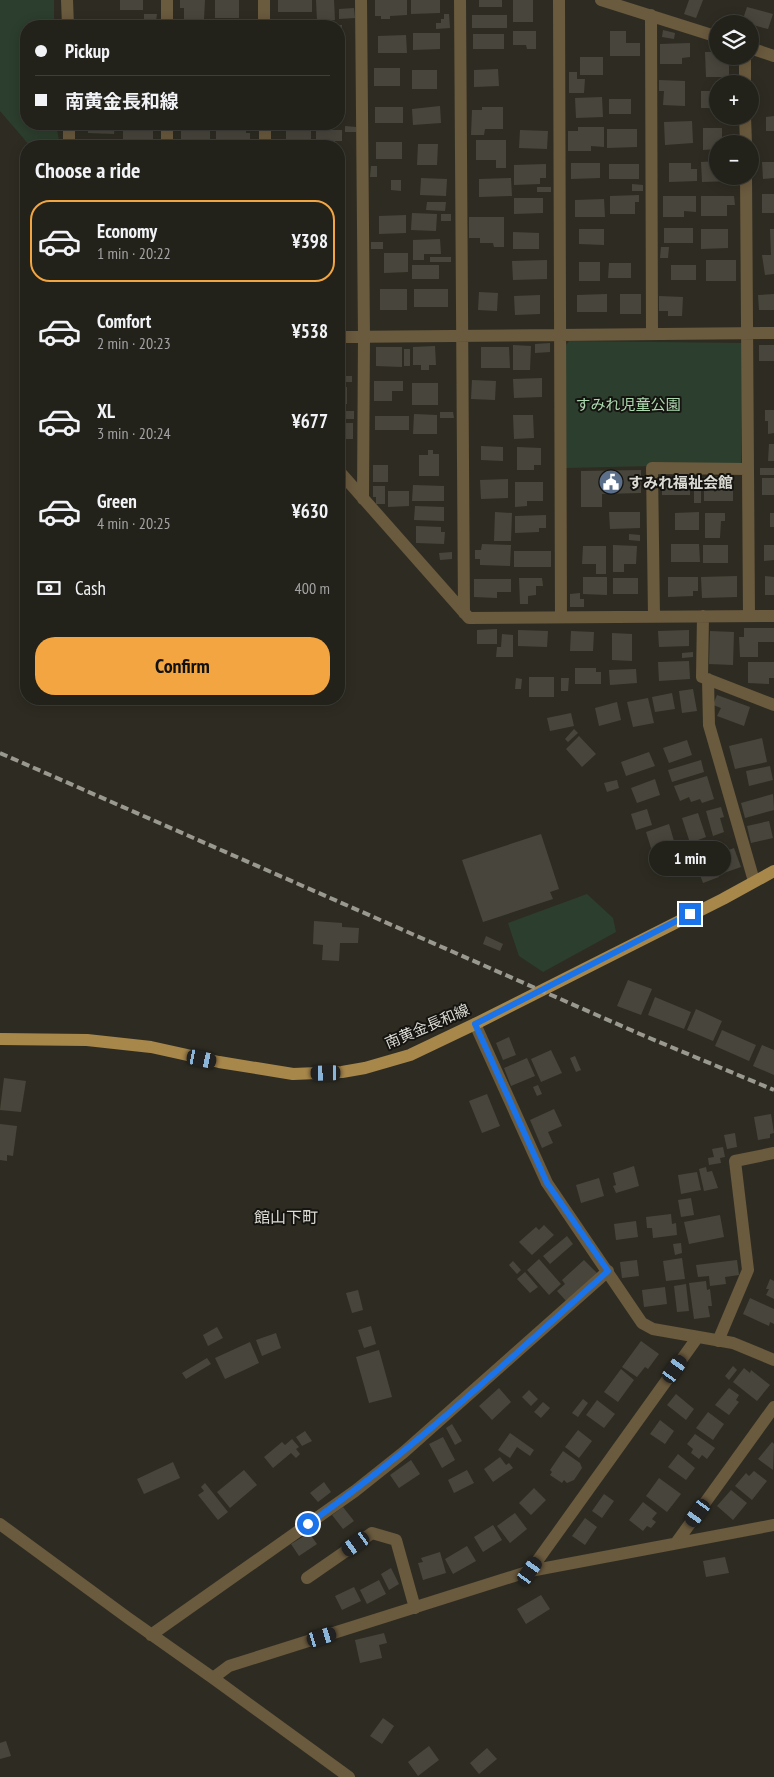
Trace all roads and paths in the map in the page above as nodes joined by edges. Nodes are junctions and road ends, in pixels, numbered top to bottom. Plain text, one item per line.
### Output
1 (67, 0) edge
2 (167, 0) edge
3 (264, 0) edge
4 (361, 0) edge
5 (460, 0) edge
6 (559, 0) edge
7 (601, 0) edge
8 (651, 15) junction
9 (68, 20) edge
10 (167, 20) edge
11 (264, 20) edge
12 (709, 34) edge
13 (759, 51) edge
14 (774, 56) edge
15 (746, 185) edge
16 (748, 333) junction
17 (774, 333) edge
18 (652, 334) junction
19 (560, 335) junction
20 (461, 336) junction
21 (345, 337) edge
22 (364, 337) junction
23 (747, 469) junction
24 (345, 478) edge
25 (363, 499) junction
26 (464, 612) junction
27 (654, 616) junction
28 (703, 616) junction
29 (749, 616) junction
30 (774, 616) edge
31 (561, 617) junction
32 (708, 679) junction
33 (774, 705) edge
34 (774, 871) edge
35 (754, 881) junction
36 (475, 1024) junction
37 (0, 1039) edge
38 (774, 1153) edge
39 (608, 1271) junction
40 (697, 1338) junction
41 (718, 1340) junction
42 (774, 1360) edge
43 (774, 1407) edge
44 (0, 1524) edge
45 (774, 1525) edge
46 (676, 1543) junction
47 (530, 1571) junction
48 (308, 1578) dead end
49 (415, 1608) junction
50 (151, 1635) junction
51 (213, 1678) junction
52 (349, 1777) edge

1 - 9 street
2 - 10 street
3 - 11 street
4 - 22 street
5 - 20 street
6 - 19 street
7 - 8 street
8 - 12 street
8 - 18 street
13 - 14 street
15 - 16 street
16 - 17 street
16 - 18 street
16 - 23 street
18 - 19 street
19 - 20 street
19 - 31 street
20 - 22 street
20 - 26 street
21 - 22 street
22 - 25 street
23 - 27 street
23 - 29 street
24 - 25 street
25 - 26 street
26 - 31 street
27 - 28 street
27 - 31 street
28 - 29 street
28 - 32 street
29 - 30 street
32 - 33 street
32 - 35 street
34 - 35 main road, 南黄金長和線
35 - 36 main road, 南黄金長和線
36 - 37 main road, 南黄金長和線
36 - 39 street
38 - 41 street
39 - 40 street
39 - 50 street
40 - 41 street
40 - 47 street
41 - 42 street
43 - 46 street
44 - 50 street
45 - 46 street
46 - 47 street
47 - 49 street
48 - 49 street
49 - 51 street
50 - 51 street
51 - 52 street

